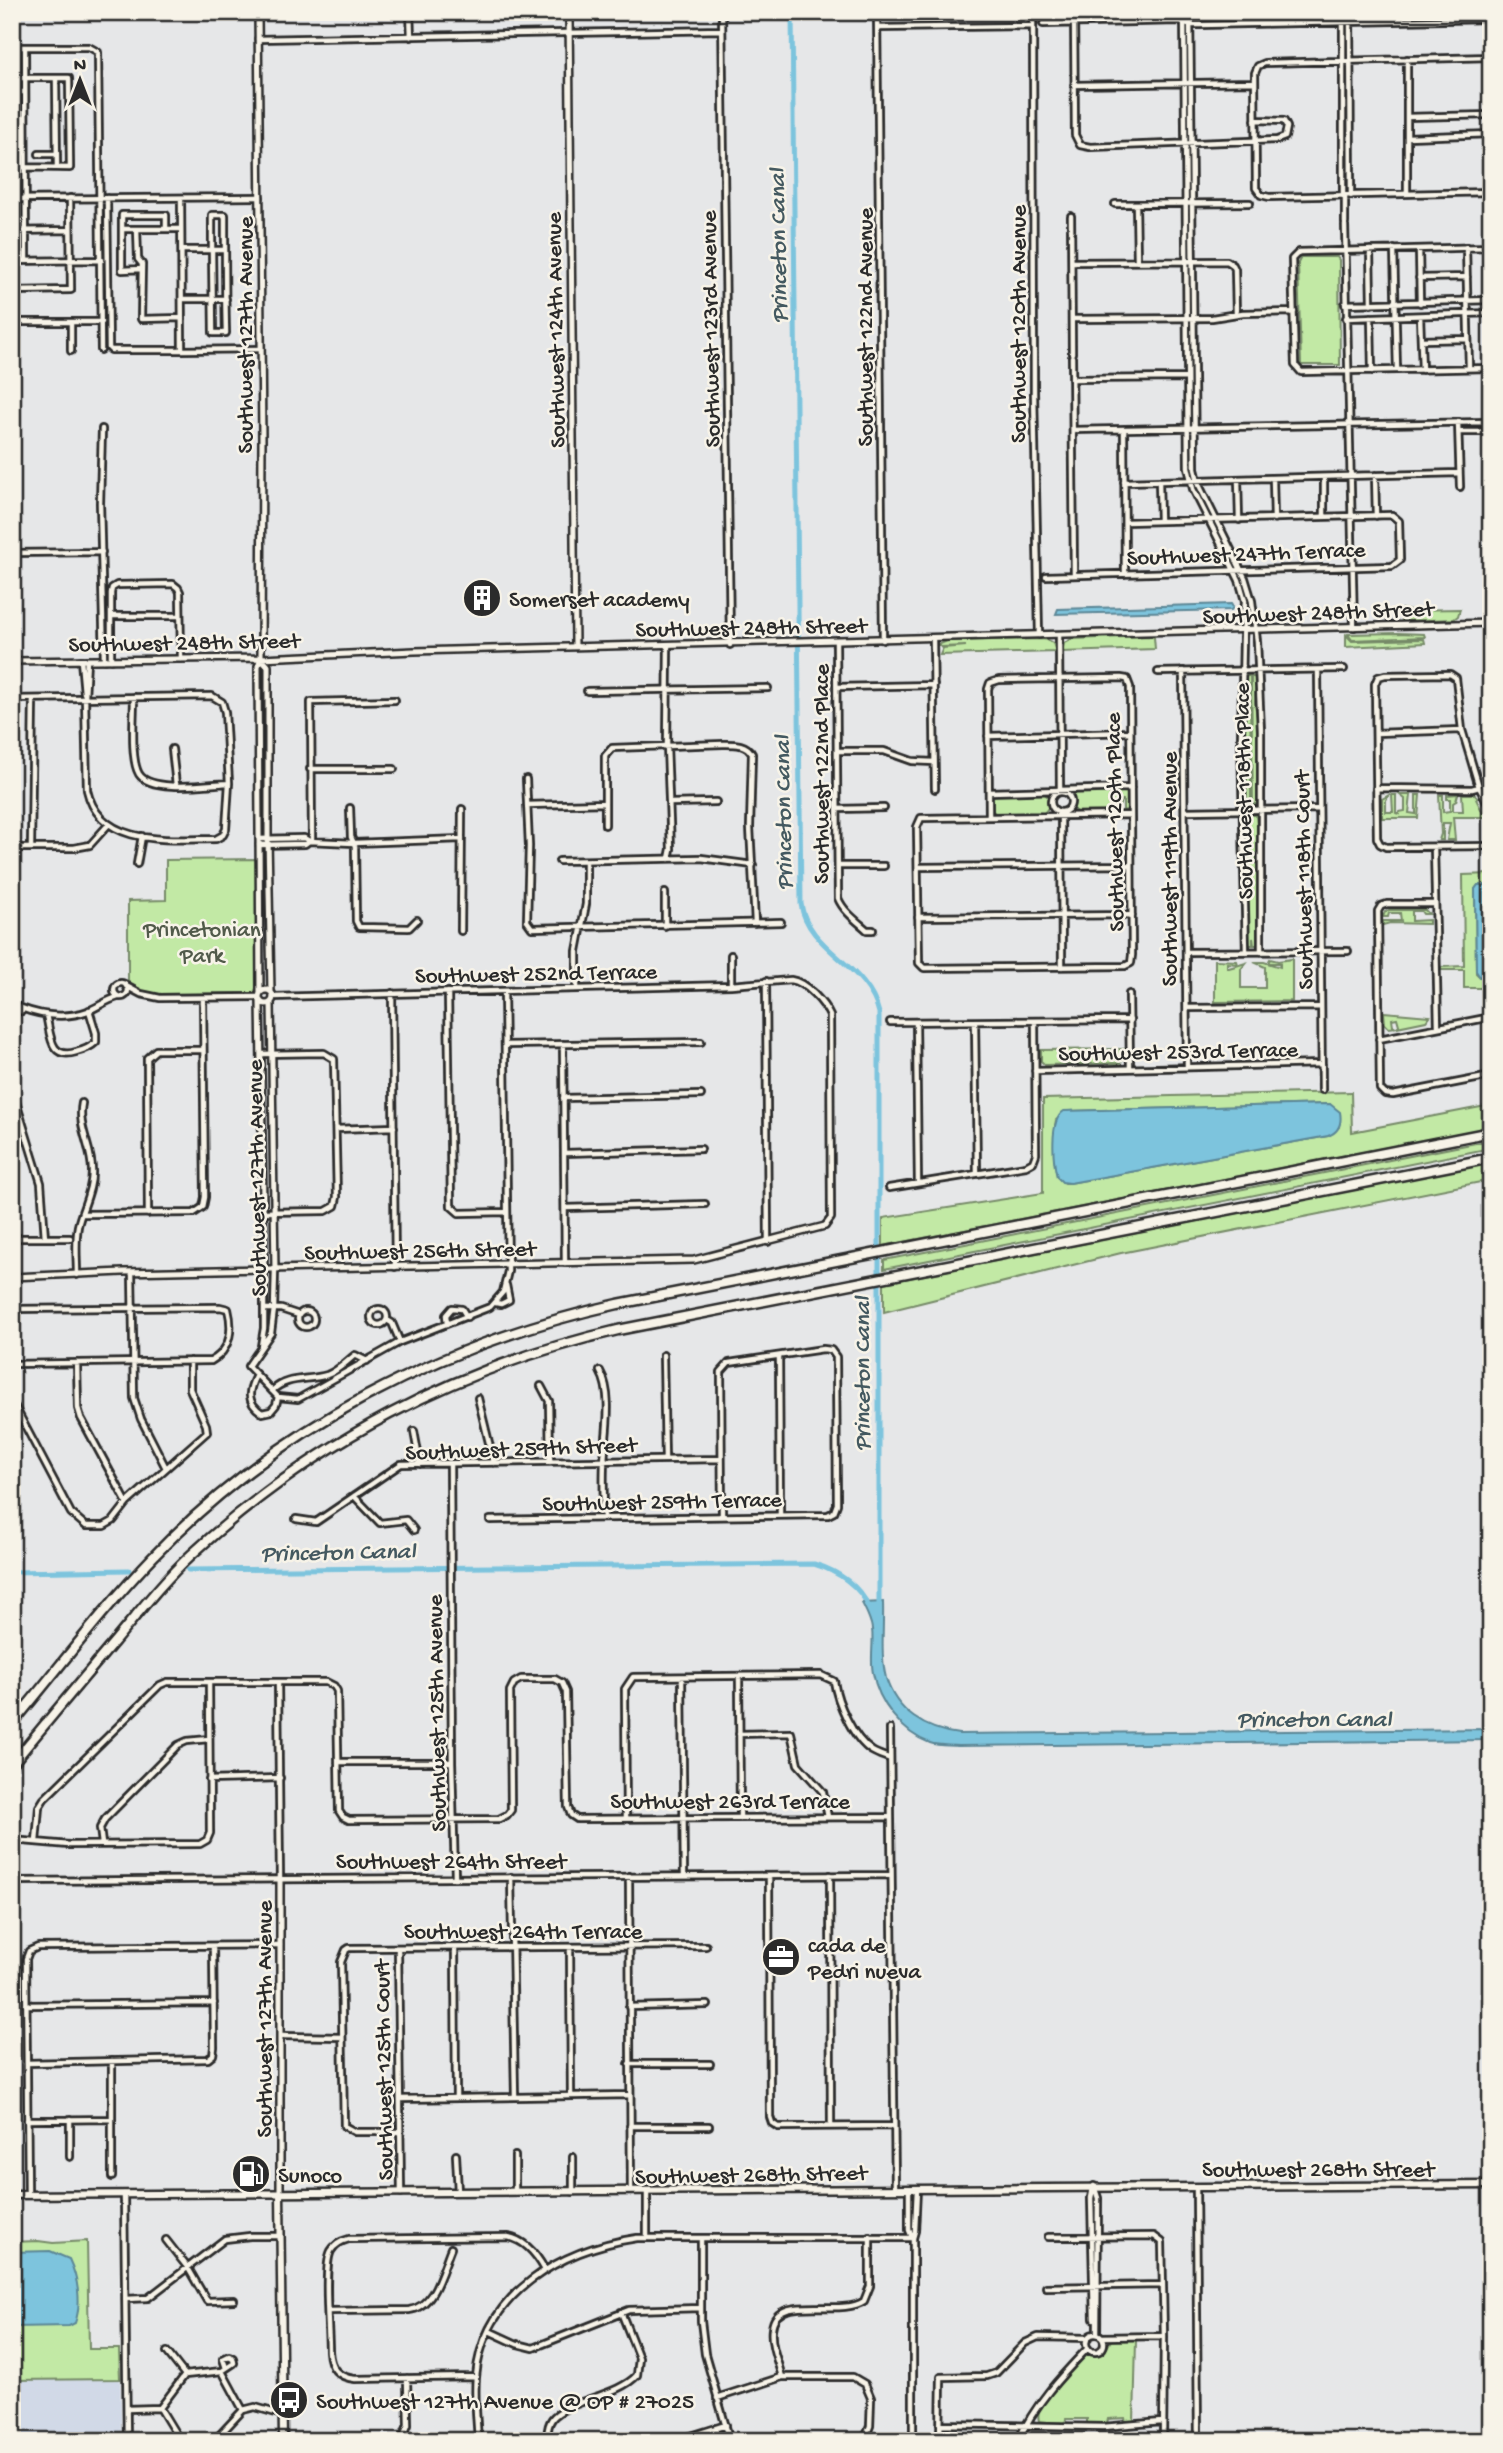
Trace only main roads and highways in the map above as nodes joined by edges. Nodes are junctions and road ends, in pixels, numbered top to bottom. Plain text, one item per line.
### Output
1 (1491, 1132) edge
2 (1491, 1158) edge
3 (12, 1724) edge
4 (12, 1764) edge
5 (1491, 2185) edge
6 (281, 2193) junction
7 (12, 2195) edge
8 (283, 2441) edge

1 - 3 highway
2 - 4 highway
5 - 6 main road, Southwest 268th Street
6 - 7 main road, Southwest 268th Street
6 - 8 main road, Southwest 127th Avenue

